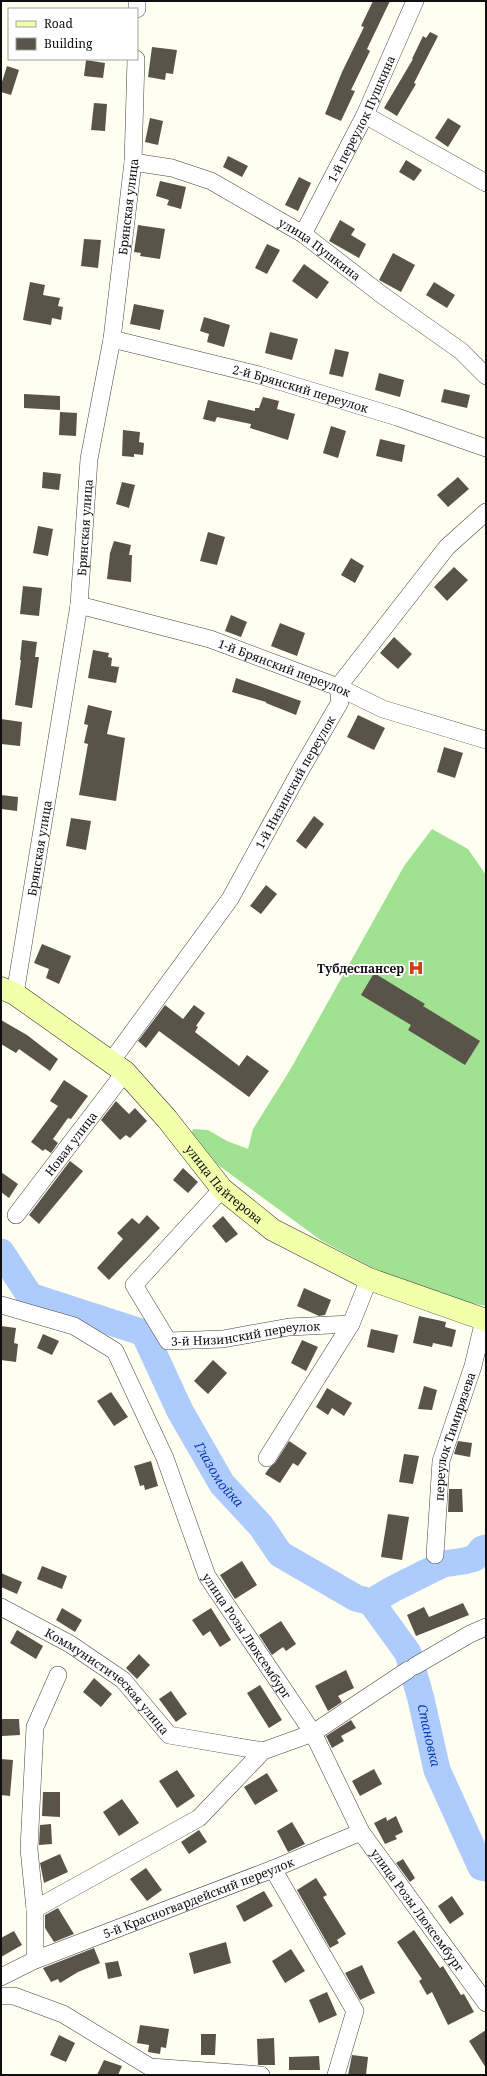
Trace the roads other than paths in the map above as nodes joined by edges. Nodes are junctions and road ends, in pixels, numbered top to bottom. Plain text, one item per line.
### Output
1 (415, 1) edge
2 (136, 60) edge
3 (365, 115) junction
4 (133, 162) junction
5 (486, 183) edge
6 (303, 234) junction
7 (112, 339) junction
8 (486, 376) edge
9 (486, 448) edge
10 (486, 512) edge
11 (79, 605) junction
12 (338, 687) junction
13 (486, 740) edge
14 (8, 991) edge
15 (118, 1067) junction
16 (222, 1189) junction
17 (16, 1215) dead end
18 (369, 1280) junction
19 (1, 1304) edge
20 (485, 1320) edge
21 (351, 1324) junction
22 (267, 1458) dead end
23 (435, 1555) dead end
24 (1, 1607) edge
25 (486, 1628) edge
26 (58, 1674) dead end
27 (313, 1733) junction
28 (263, 1751) junction
29 (361, 1832) junction
30 (274, 1869) junction
31 (35, 1910) junction
32 (35, 1960) junction
33 (1, 1977) edge
34 (1, 1996) edge
35 (486, 2003) edge
36 (261, 2075) edge
37 (336, 2075) edge

1 - 3 street, 1-й переулок Пушкина
2 - 4 street, Брянская улица
3 - 5 street
3 - 6 street, 1-й переулок Пушкина
4 - 6 street, улица Пушкина
4 - 7 street, Брянская улица
6 - 8 street, улица Пушкина
7 - 9 street, 2-й Брянский переулок
7 - 11 street, Брянская улица
10 - 12 street
11 - 12 street, 1-й Брянский переулок
11 - 14 street, Брянская улица
12 - 13 street, 1-й Брянский переулок
12 - 15 street, 1-й Низинский переулок
14 - 15 main road, улица Пайтерова
15 - 16 main road, улица Пайтерова
15 - 17 street, Новая улица
16 - 18 main road, улица Пайтерова
16 - 21 street, 3-й Низинский переулок
18 - 20 main road, улица Пайтерова
18 - 21 street
19 - 27 street, улица Розы Люксембург
20 - 23 street, переулок Тимирязева
21 - 22 street
24 - 28 street, Коммунистическая улица
25 - 27 street, Коммунистическая улица
26 - 31 street
27 - 28 street, Коммунистическая улица
27 - 29 street, улица Розы Люксембург
28 - 31 street, Коммунистическая улица
29 - 30 street, 5-й Красногвардейский переулок
29 - 35 street, улица Розы Люксембург
30 - 32 street, 5-й Красногвардейский переулок
30 - 37 street
31 - 32 street
32 - 33 street, 5-й Красногвардейский переулок
34 - 36 street

